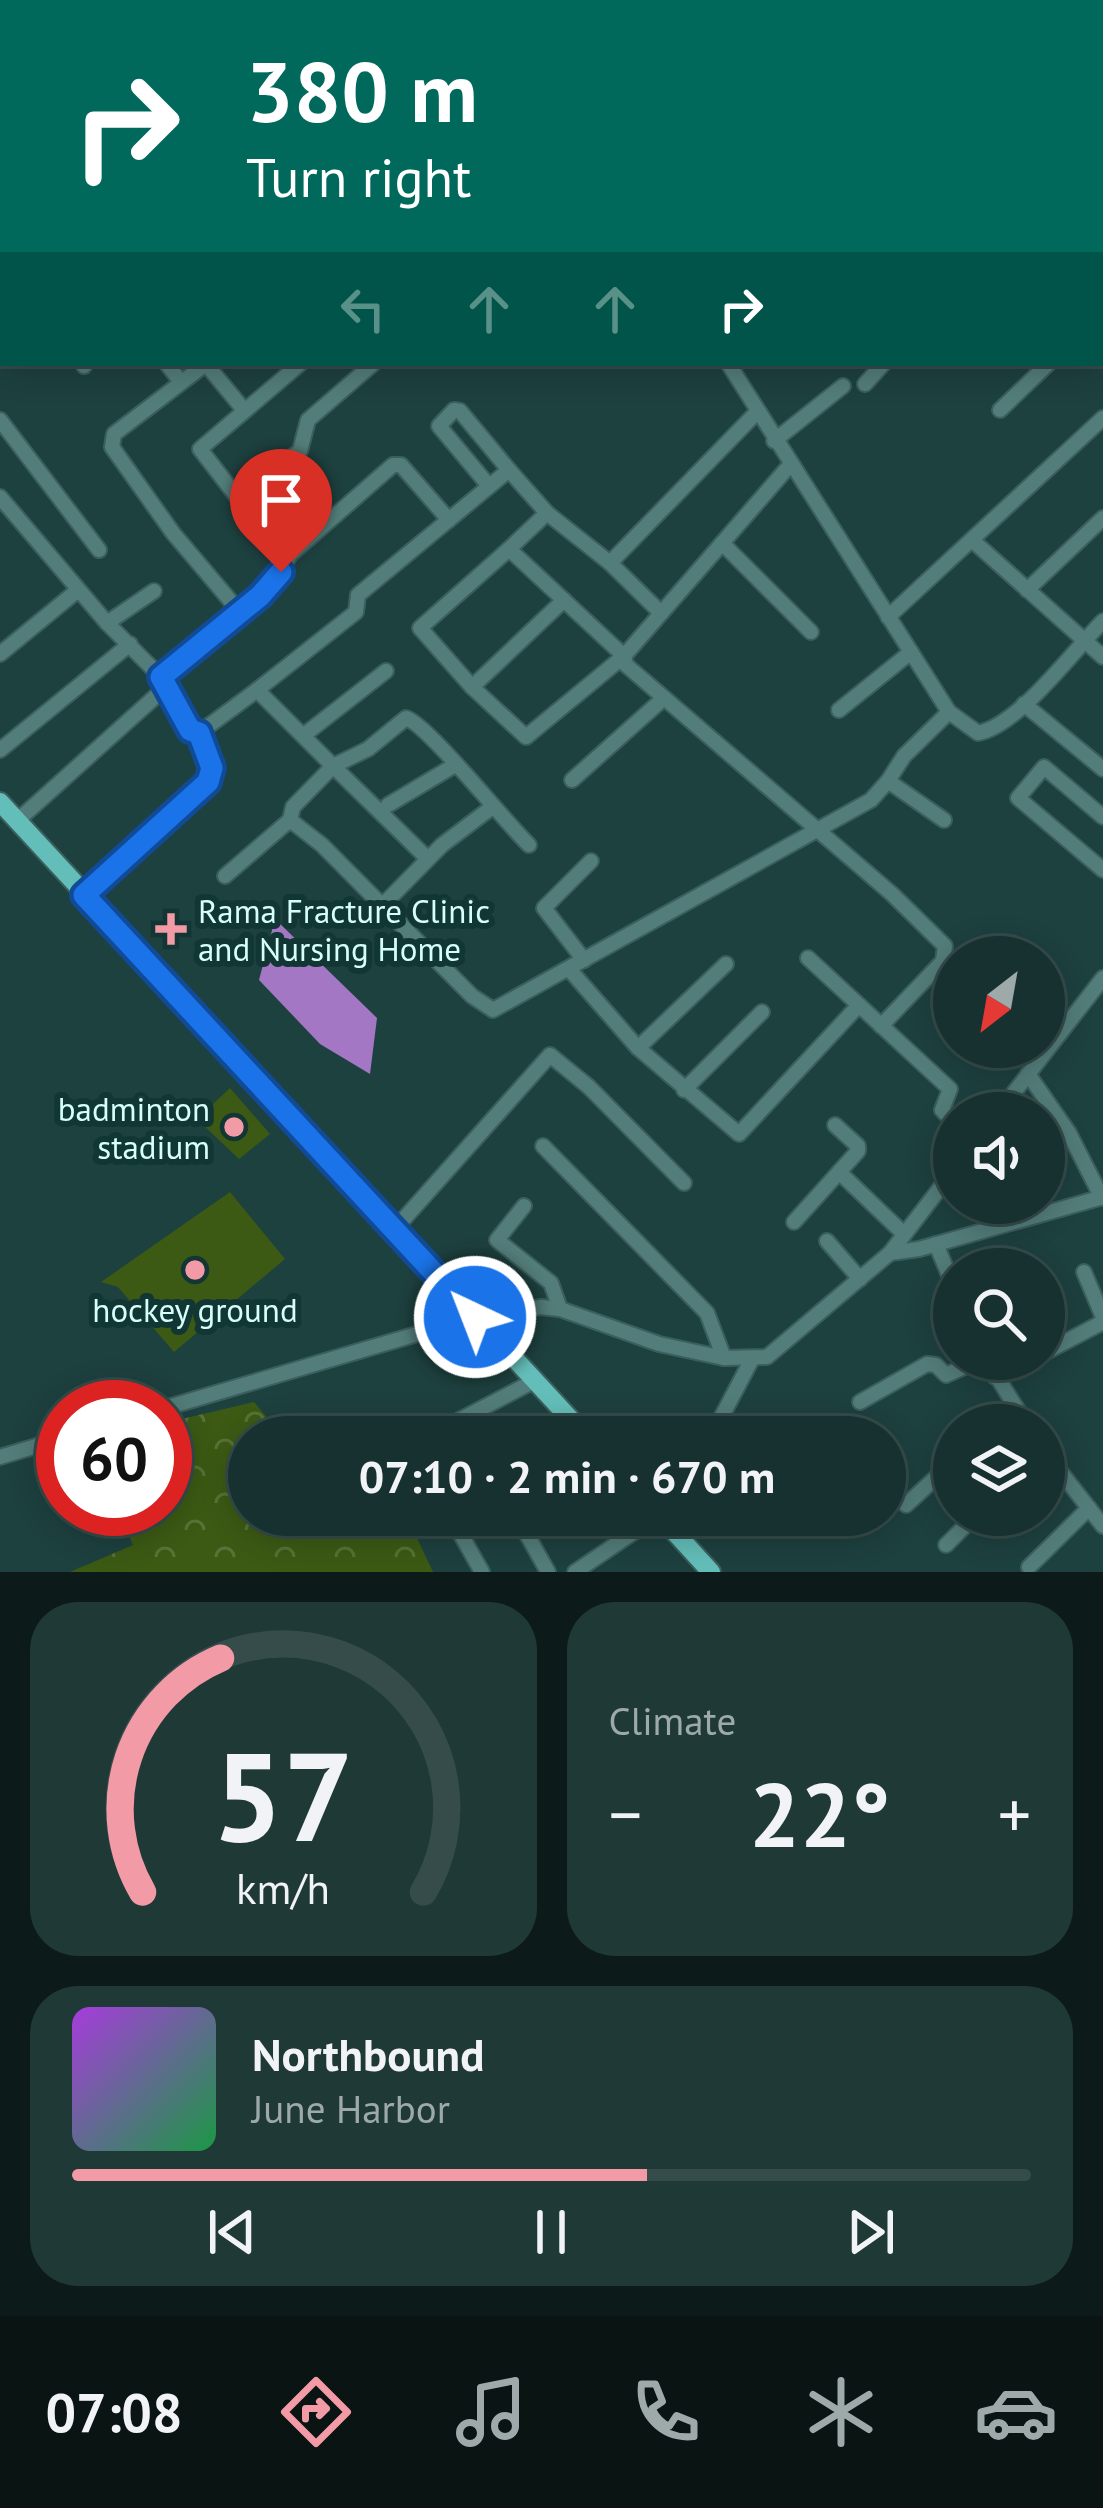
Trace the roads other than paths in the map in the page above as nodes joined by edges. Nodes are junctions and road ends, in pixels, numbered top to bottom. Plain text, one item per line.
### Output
1 (168, 366) edge
2 (202, 366) edge
3 (208, 366) edge
4 (297, 366) edge
5 (371, 366) edge
6 (730, 366) edge
7 (881, 366) edge
8 (1045, 366) edge
9 (181, 382) junction
10 (865, 384) dead end
11 (843, 386) dead end
12 (244, 410) junction
13 (1000, 410) dead end
14 (756, 413) junction
15 (1103, 418) edge
16 (0, 420) edge
17 (774, 441) junction
18 (790, 465) junction
19 (508, 470) junction
20 (489, 486) junction
21 (238, 496) junction
22 (0, 497) edge
23 (547, 513) junction
24 (1103, 518) edge
25 (448, 520) junction
26 (972, 540) junction
27 (722, 543) junction
28 (509, 549) junction
29 (99, 550) dead end
30 (290, 555) junction
31 (610, 563) junction
32 (79, 590) junction
33 (1028, 590) junction
34 (154, 591) dead end
35 (564, 600) junction
36 (239, 611) junction
37 (662, 613) junction
38 (888, 617) junction
39 (1103, 621) edge
40 (107, 623) junction
41 (811, 632) dead end
42 (1084, 640) junction
43 (130, 644) junction
44 (911, 652) junction
45 (0, 654) edge
46 (624, 656) junction
47 (1103, 657) edge
48 (386, 671) dead end
49 (164, 682) junction
50 (472, 687) junction
51 (257, 690) junction
52 (664, 698) junction
53 (1024, 704) junction
54 (839, 710) dead end
55 (950, 712) junction
56 (199, 733) junction
57 (304, 735) junction
58 (0, 750) edge
59 (455, 765) junction
60 (333, 766) junction
61 (1103, 769) edge
62 (572, 780) dead end
63 (889, 781) junction
64 (0, 802) edge
65 (388, 805) dead end
66 (491, 808) junction
67 (1103, 817) edge
68 (290, 820) junction
69 (944, 820) dead end
70 (17, 821) junction
71 (818, 830) junction
72 (529, 845) dead end
73 (428, 860) junction
74 (591, 860) dead end
75 (1103, 870) edge
76 (225, 876) dead end
77 (84, 895) junction
78 (381, 907) junction
79 (808, 958) dead end
80 (584, 960) junction
81 (726, 964) dead end
82 (569, 969) junction
83 (1103, 978) edge
84 (859, 1005) junction
85 (762, 1012) dead end
86 (1065, 1021) edge
87 (881, 1026) junction
88 (638, 1048) junction
89 (1030, 1068) edge
90 (1028, 1074) junction
91 (684, 1090) junction
92 (950, 1092) edge
93 (1014, 1092) edge
94 (835, 1125) dead end
95 (544, 1146) dead end
96 (839, 1172) junction
97 (684, 1183) dead end
98 (933, 1197) edge
99 (1103, 1198) edge
100 (524, 1205) dead end
101 (794, 1222) dead end
102 (394, 1230) junction
103 (904, 1234) junction
104 (827, 1241) dead end
105 (936, 1244) junction
106 (938, 1248) edge
107 (890, 1253) junction
108 (1084, 1272) dead end
109 (860, 1279) junction
110 (556, 1298) junction
111 (475, 1317) junction
112 (1103, 1320) edge
113 (1065, 1341) edge
114 (721, 1347) junction
115 (752, 1359) junction
116 (933, 1365) edge
117 (534, 1381) junction
118 (192, 1400) edge
119 (860, 1402) dead end
120 (467, 1416) edge
121 (566, 1416) edge
122 (722, 1416) edge
123 (36, 1446) edge
124 (0, 1457) edge
125 (1065, 1478) edge
126 (933, 1480) edge
127 (906, 1505) dead end
128 (1089, 1508) junction
129 (1103, 1526) edge
130 (462, 1536) edge
131 (528, 1536) edge
132 (630, 1536) edge
133 (679, 1536) edge
134 (955, 1536) edge
135 (946, 1545) dead end
136 (1029, 1567) dead end
137 (482, 1572) edge
138 (548, 1572) edge
139 (575, 1572) edge
140 (711, 1572) edge

1 - 9 street
2 - 9 street
3 - 12 street
4 - 12 street
5 - 21 street
6 - 14 street
7 - 10 street
8 - 13 street
9 - 36 street
11 - 17 street
12 - 21 street
14 - 17 street
14 - 31 street
15 - 26 street
16 - 29 street
17 - 18 street
18 - 27 street
18 - 38 street
19 - 20 street
19 - 20 street
19 - 23 street
20 - 25 street
21 - 30 street
22 - 32 street
23 - 28 street
23 - 31 street
24 - 33 street
25 - 30 street
25 - 51 street
26 - 33 street
26 - 38 street
27 - 37 street
27 - 41 street
28 - 35 street
28 - 50 street
30 - 36 street
31 - 37 street
32 - 40 street
32 - 45 street
33 - 42 street
34 - 40 street
35 - 46 street
35 - 50 street
36 - 49 street
37 - 46 street
38 - 44 street
39 - 42 street
40 - 43 street
42 - 47 street
42 - 53 street
43 - 49 street
43 - 58 street
44 - 54 street
44 - 55 street
46 - 50 street
46 - 52 street
48 - 57 street
49 - 56 street
49 - 70 street
51 - 56 street
51 - 57 street
52 - 62 street
52 - 71 street
53 - 55 street
53 - 61 street
55 - 63 street
56 - 77 street
57 - 60 street
59 - 60 street
59 - 65 street
59 - 66 street
60 - 68 street
60 - 73 street
63 - 69 street
63 - 71 street
64 - 70 main road
66 - 72 street
66 - 73 street
67 - 75 street
68 - 76 street
68 - 78 street
70 - 77 main road
71 - 80 street
71 - 87 street
73 - 78 street
74 - 80 street
77 - 102 main road
78 - 82 street
79 - 84 street
80 - 82 street
81 - 88 street
82 - 88 street
83 - 86 street
84 - 87 street
84 - 91 street
85 - 91 street
87 - 92 street
88 - 91 street
89 - 90 street
90 - 93 street
90 - 99 street
94 - 96 street
95 - 114 street
96 - 101 street
96 - 103 street
97 - 102 street
98 - 103 street
99 - 105 street
100 - 110 street
102 - 111 main road
103 - 107 street
104 - 109 street
105 - 106 street
105 - 107 street
107 - 109 street
108 - 112 street
109 - 115 street
110 - 111 street
110 - 114 street
111 - 117 main road
111 - 118 street
112 - 113 street
114 - 115 street
115 - 122 street
116 - 119 street
117 - 120 street
117 - 121 main road
123 - 124 street
125 - 128 street
126 - 127 street
128 - 129 street
128 - 136 street
130 - 137 street
131 - 138 street
132 - 139 street
133 - 140 main road
134 - 135 street

